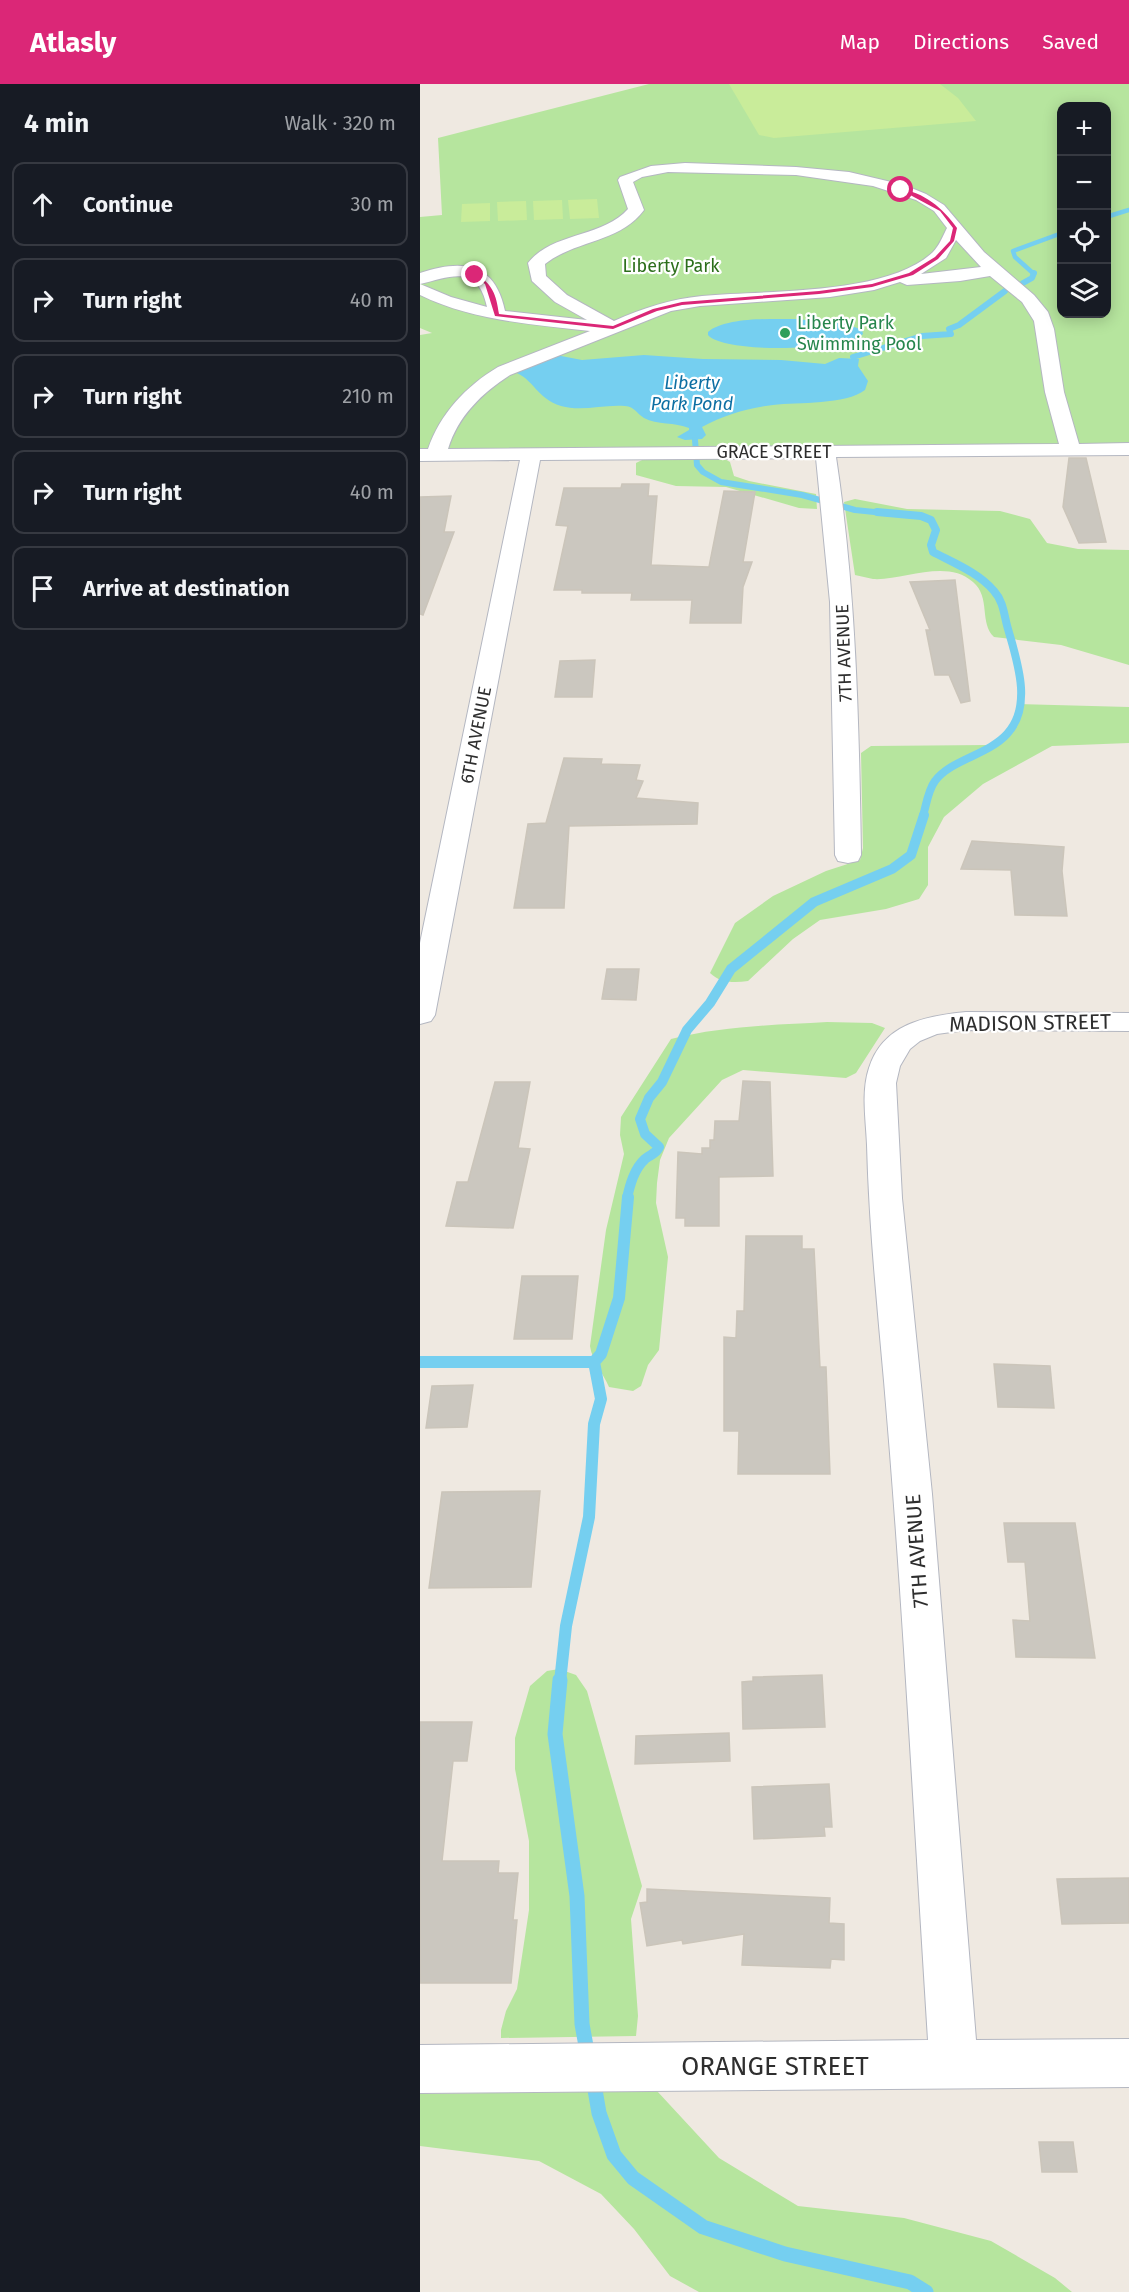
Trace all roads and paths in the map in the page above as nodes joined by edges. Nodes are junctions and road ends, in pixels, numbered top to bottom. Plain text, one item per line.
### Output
1 (955, 228) junction
2 (993, 270) junction
3 (420, 279) edge
4 (893, 281) junction
5 (420, 289) edge
6 (497, 315) junction
7 (613, 327) junction
8 (1071, 450) junction
9 (825, 452) junction
10 (531, 454) junction
11 (1128, 454) edge
12 (428, 455) edge
13 (848, 855) dead end
14 (420, 1016) edge
15 (1129, 1022) edge
16 (899, 1040) joint
17 (1129, 2063) edge
18 (954, 2066) junction
19 (420, 2069) edge

1 - 2 street
1 - 4 street
1 - 7 street
2 - 4 street
2 - 8 street
3 - 6 street
4 - 7 street
5 - 6 street
6 - 7 street
7 - 12 street
8 - 9 street, GRACE STREET
8 - 11 street, GRACE STREET
9 - 10 street, GRACE STREET
9 - 13 street, 7TH AVENUE
10 - 12 street, GRACE STREET
10 - 14 street, 6TH AVENUE
15 - 16 street, MADISON STREET
16 - 18 street, 7TH AVENUE
17 - 18 street, ORANGE STREET
18 - 19 street, ORANGE STREET

